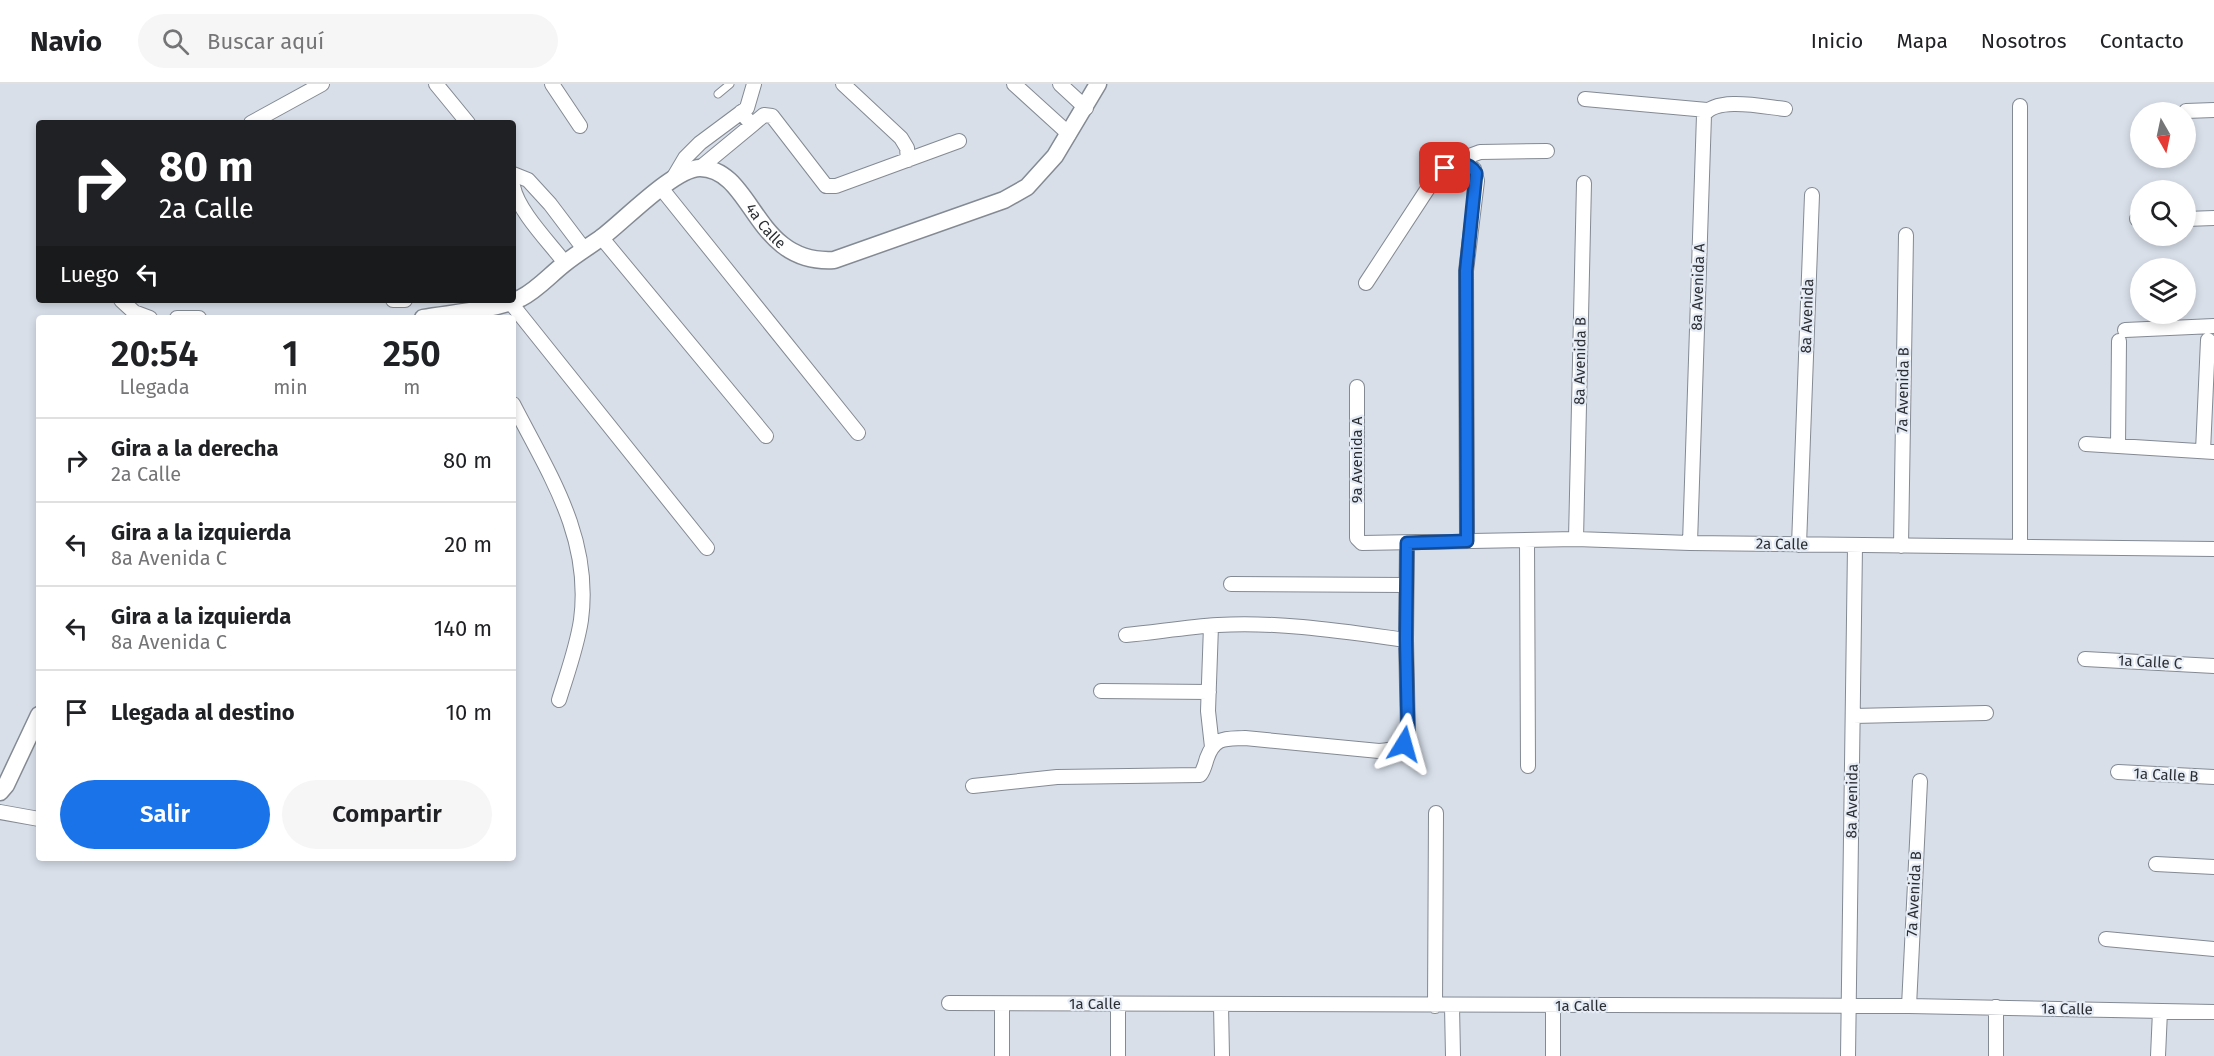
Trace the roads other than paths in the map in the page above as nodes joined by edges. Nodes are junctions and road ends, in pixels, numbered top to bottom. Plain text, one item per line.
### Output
1 (322, 84) edge
2 (436, 84) edge
3 (552, 84) edge
4 (730, 84) edge
5 (754, 84) edge
6 (843, 84) edge
7 (1014, 84) edge
8 (1060, 84) edge
9 (1098, 84) edge
10 (718, 94) dead end
11 (1586, 99) dead end
12 (2020, 105) dead end
13 (1086, 108) junction
14 (1785, 109) dead end
15 (1707, 110) junction
16 (2214, 110) edge
17 (2196, 111) edge
18 (741, 112) junction
19 (256, 120) edge
20 (466, 120) edge
21 (752, 125) junction
22 (580, 126) dead end
23 (1069, 134) junction
24 (959, 141) dead end
25 (1547, 151) dead end
26 (908, 160) junction
27 (1464, 164) junction
28 (700, 168) junction
29 (516, 175) edge
30 (1584, 183) dead end
31 (667, 184) junction
32 (516, 192) edge
33 (1812, 195) dead end
34 (560, 217) junction
35 (2214, 218) edge
36 (2196, 219) edge
37 (543, 234) junction
38 (1906, 235) dead end
39 (601, 237) junction
40 (584, 249) junction
41 (565, 263) junction
42 (1366, 283) dead end
43 (516, 299) edge
44 (124, 303) edge
45 (507, 303) edge
46 (511, 303) edge
47 (142, 315) edge
48 (467, 315) edge
49 (2214, 326) edge
50 (2208, 340) dead end
51 (1357, 387) dead end
52 (516, 410) edge
53 (858, 433) dead end
54 (766, 436) dead end
55 (2086, 444) dead end
56 (2118, 446) junction
57 (2208, 451) edge
58 (1357, 533) joint
59 (1576, 539) junction
60 (1527, 540) junction
61 (1467, 541) junction
62 (1407, 543) junction
63 (1690, 543) junction
64 (1799, 544) junction
65 (1855, 546) junction
66 (1901, 546) junction
67 (2020, 547) junction
68 (707, 548) dead end
69 (2214, 549) edge
70 (1231, 584) dead end
71 (1406, 585) junction
72 (1211, 626) junction
73 (1126, 635) dead end
74 (1406, 639) junction
75 (2085, 659) dead end
76 (2214, 666) edge
77 (1101, 691) dead end
78 (1209, 692) junction
79 (559, 700) dead end
80 (1986, 713) dead end
81 (1853, 716) junction
82 (36, 721) edge
83 (1212, 747) junction
84 (1528, 766) dead end
85 (2118, 772) dead end
86 (2214, 777) edge
87 (1920, 781) dead end
88 (973, 786) dead end
89 (0, 792) edge
90 (0, 812) edge
91 (1436, 813) dead end
92 (36, 818) edge
93 (2156, 864) dead end
94 (2214, 867) edge
95 (2106, 939) dead end
96 (2214, 949) edge
97 (949, 1004) dead end
98 (1002, 1004) junction
99 (1118, 1004) junction
100 (1221, 1005) junction
101 (1435, 1006) junction
102 (1452, 1006) junction
103 (1554, 1006) junction
104 (1850, 1006) junction
105 (1909, 1006) junction
106 (1996, 1007) junction
107 (2160, 1011) junction
108 (2214, 1012) edge
109 (1002, 1056) edge
110 (1118, 1056) edge
111 (1222, 1056) edge
112 (1453, 1056) edge
113 (1553, 1056) edge
114 (1848, 1056) edge
115 (1996, 1056) edge
116 (2158, 1056) edge

1 - 19 street
2 - 20 street
3 - 22 street
4 - 10 lane
5 - 18 street
6 - 26 street
7 - 23 street
8 - 13 street
9 - 13 street, 4a Calle
11 - 15 street
12 - 67 street
13 - 23 street, 4a Calle
14 - 15 street
15 - 63 street, 8a Avenida A
16 - 17 street
18 - 21 street
18 - 31 street
21 - 26 street
21 - 28 street
23 - 28 street, 4a Calle
24 - 26 street
25 - 27 street
27 - 42 street
27 - 61 street
28 - 31 street
29 - 34 street
30 - 59 street, 8a Avenida B
31 - 39 street
31 - 53 street
32 - 37 street
33 - 64 street, 8a Avenida
34 - 37 street
34 - 40 street
35 - 36 street
37 - 41 street
38 - 66 street, 7a Avenida B
39 - 40 street
39 - 54 street
40 - 41 street
41 - 43 street
44 - 47 street
45 - 48 street
46 - 68 street
49 - 56 street
50 - 57 street
51 - 58 street, 9a Avenida A
52 - 79 street
55 - 56 street
56 - 57 street
58 - 62 street, 2a Calle
59 - 60 street, 2a Calle
59 - 63 street, 2a Calle
60 - 61 street, 2a Calle
60 - 84 street
61 - 62 street, 2a Calle
62 - 71 street
63 - 64 street, 2a Calle
64 - 65 street, 2a Calle
65 - 66 street, 2a Calle
65 - 81 street, 8a Avenida
66 - 67 street, 2a Calle
67 - 69 street, 2a Calle
70 - 71 street
71 - 74 street
72 - 73 street
72 - 74 street
72 - 78 street
74 - 83 street
75 - 76 street, 1a Calle C
77 - 78 street
78 - 83 street
80 - 81 street
81 - 104 street, 8a Avenida
82 - 89 street
83 - 88 street
85 - 86 street, 1a Calle B
87 - 105 street, 7a Avenida B
90 - 92 street
91 - 101 street
93 - 94 street
95 - 96 street
97 - 98 street, 1a Calle
98 - 99 street, 1a Calle
98 - 109 street
99 - 100 street, 1a Calle
99 - 110 street
100 - 101 street, 1a Calle
100 - 111 street
101 - 102 street, 1a Calle
102 - 103 street, 1a Calle
102 - 112 street
103 - 104 street, 1a Calle
103 - 113 street
104 - 105 street, 1a Calle
104 - 114 street, 8a Avenida
105 - 106 street, 1a Calle
106 - 107 street, 1a Calle
106 - 115 street
107 - 108 street, 1a Calle
107 - 116 street

